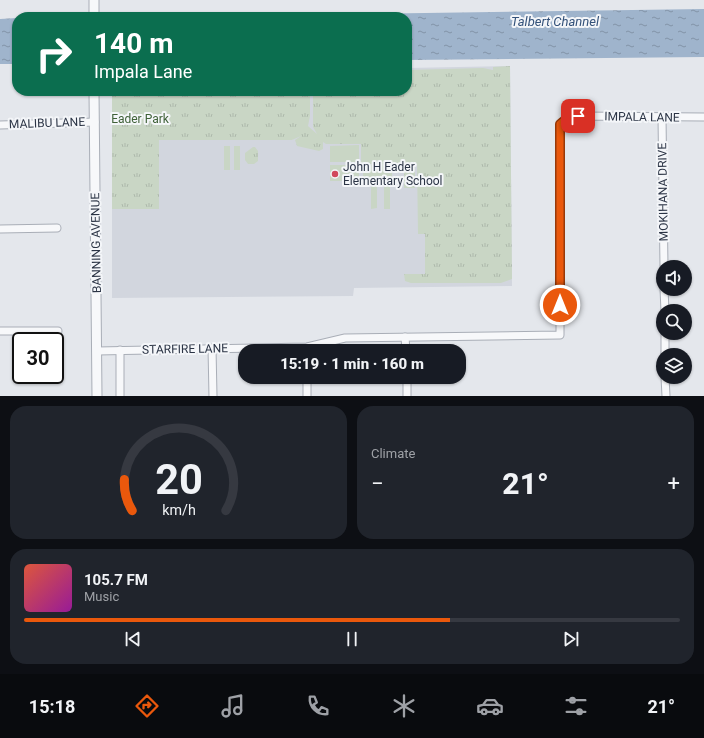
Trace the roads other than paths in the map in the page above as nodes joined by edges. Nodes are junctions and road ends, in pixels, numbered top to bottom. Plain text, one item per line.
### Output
1 (94, 0) edge
2 (94, 12) edge
3 (94, 96) edge
4 (662, 117) junction
5 (704, 117) edge
6 (95, 122) junction
7 (0, 125) edge
8 (57, 228) dead end
9 (0, 229) edge
10 (664, 260) edge
11 (0, 331) edge
12 (58, 331) dead end
13 (560, 335) joint
14 (406, 337) junction
15 (324, 344) edge
16 (406, 344) edge
17 (212, 348) junction
18 (238, 348) edge
19 (120, 350) junction
20 (97, 351) junction
21 (307, 384) edge
22 (407, 384) edge
23 (665, 384) edge
24 (97, 396) edge
25 (120, 396) edge
26 (213, 396) edge
27 (307, 396) edge
28 (407, 396) edge
29 (666, 396) edge

1 - 2 street
3 - 6 street, BANNING AVENUE
4 - 5 street, IMPALA LANE
4 - 10 street, MOKIHANA DRIVE
4 - 13 street, IMPALA LANE
6 - 7 street, MALIBU LANE
6 - 20 street, BANNING AVENUE
8 - 9 street
11 - 12 street
13 - 14 street, STARFIRE LANE
14 - 15 street, STARFIRE LANE
14 - 16 street
17 - 18 street, STARFIRE LANE
17 - 19 street, STARFIRE LANE
17 - 26 street
19 - 20 street, STARFIRE LANE
19 - 25 street
20 - 24 street, BANNING AVENUE
21 - 27 street
22 - 28 street
23 - 29 street

